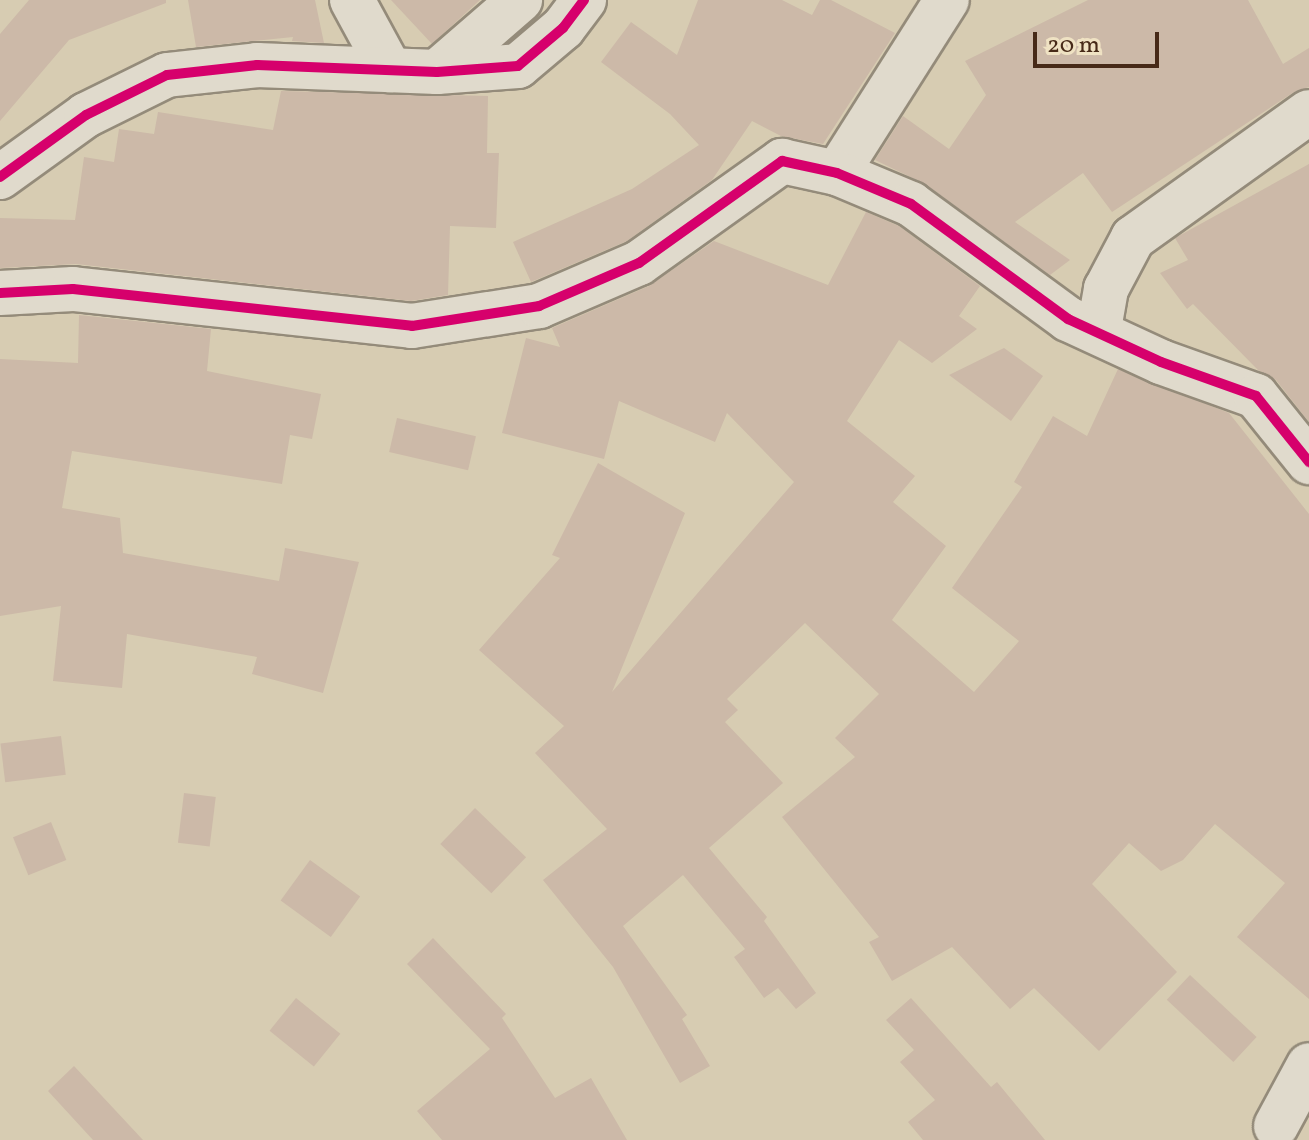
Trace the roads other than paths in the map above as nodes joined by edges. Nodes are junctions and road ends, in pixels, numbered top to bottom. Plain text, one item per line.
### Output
1 (352, 0) edge
2 (520, 0) edge
3 (584, 0) edge
4 (947, 0) edge
5 (390, 70) junction
6 (437, 72) junction
7 (1309, 112) edge
8 (837, 173) junction
9 (0, 177) edge
10 (0, 293) edge
11 (1099, 329) junction
12 (1309, 462) edge
13 (1309, 1065) edge
14 (1276, 1126) dead end

1 - 5 street
2 - 6 street
3 - 6 street
4 - 8 street
5 - 6 street
5 - 9 street
7 - 11 street
8 - 10 street
8 - 11 street
11 - 12 street
13 - 14 street

